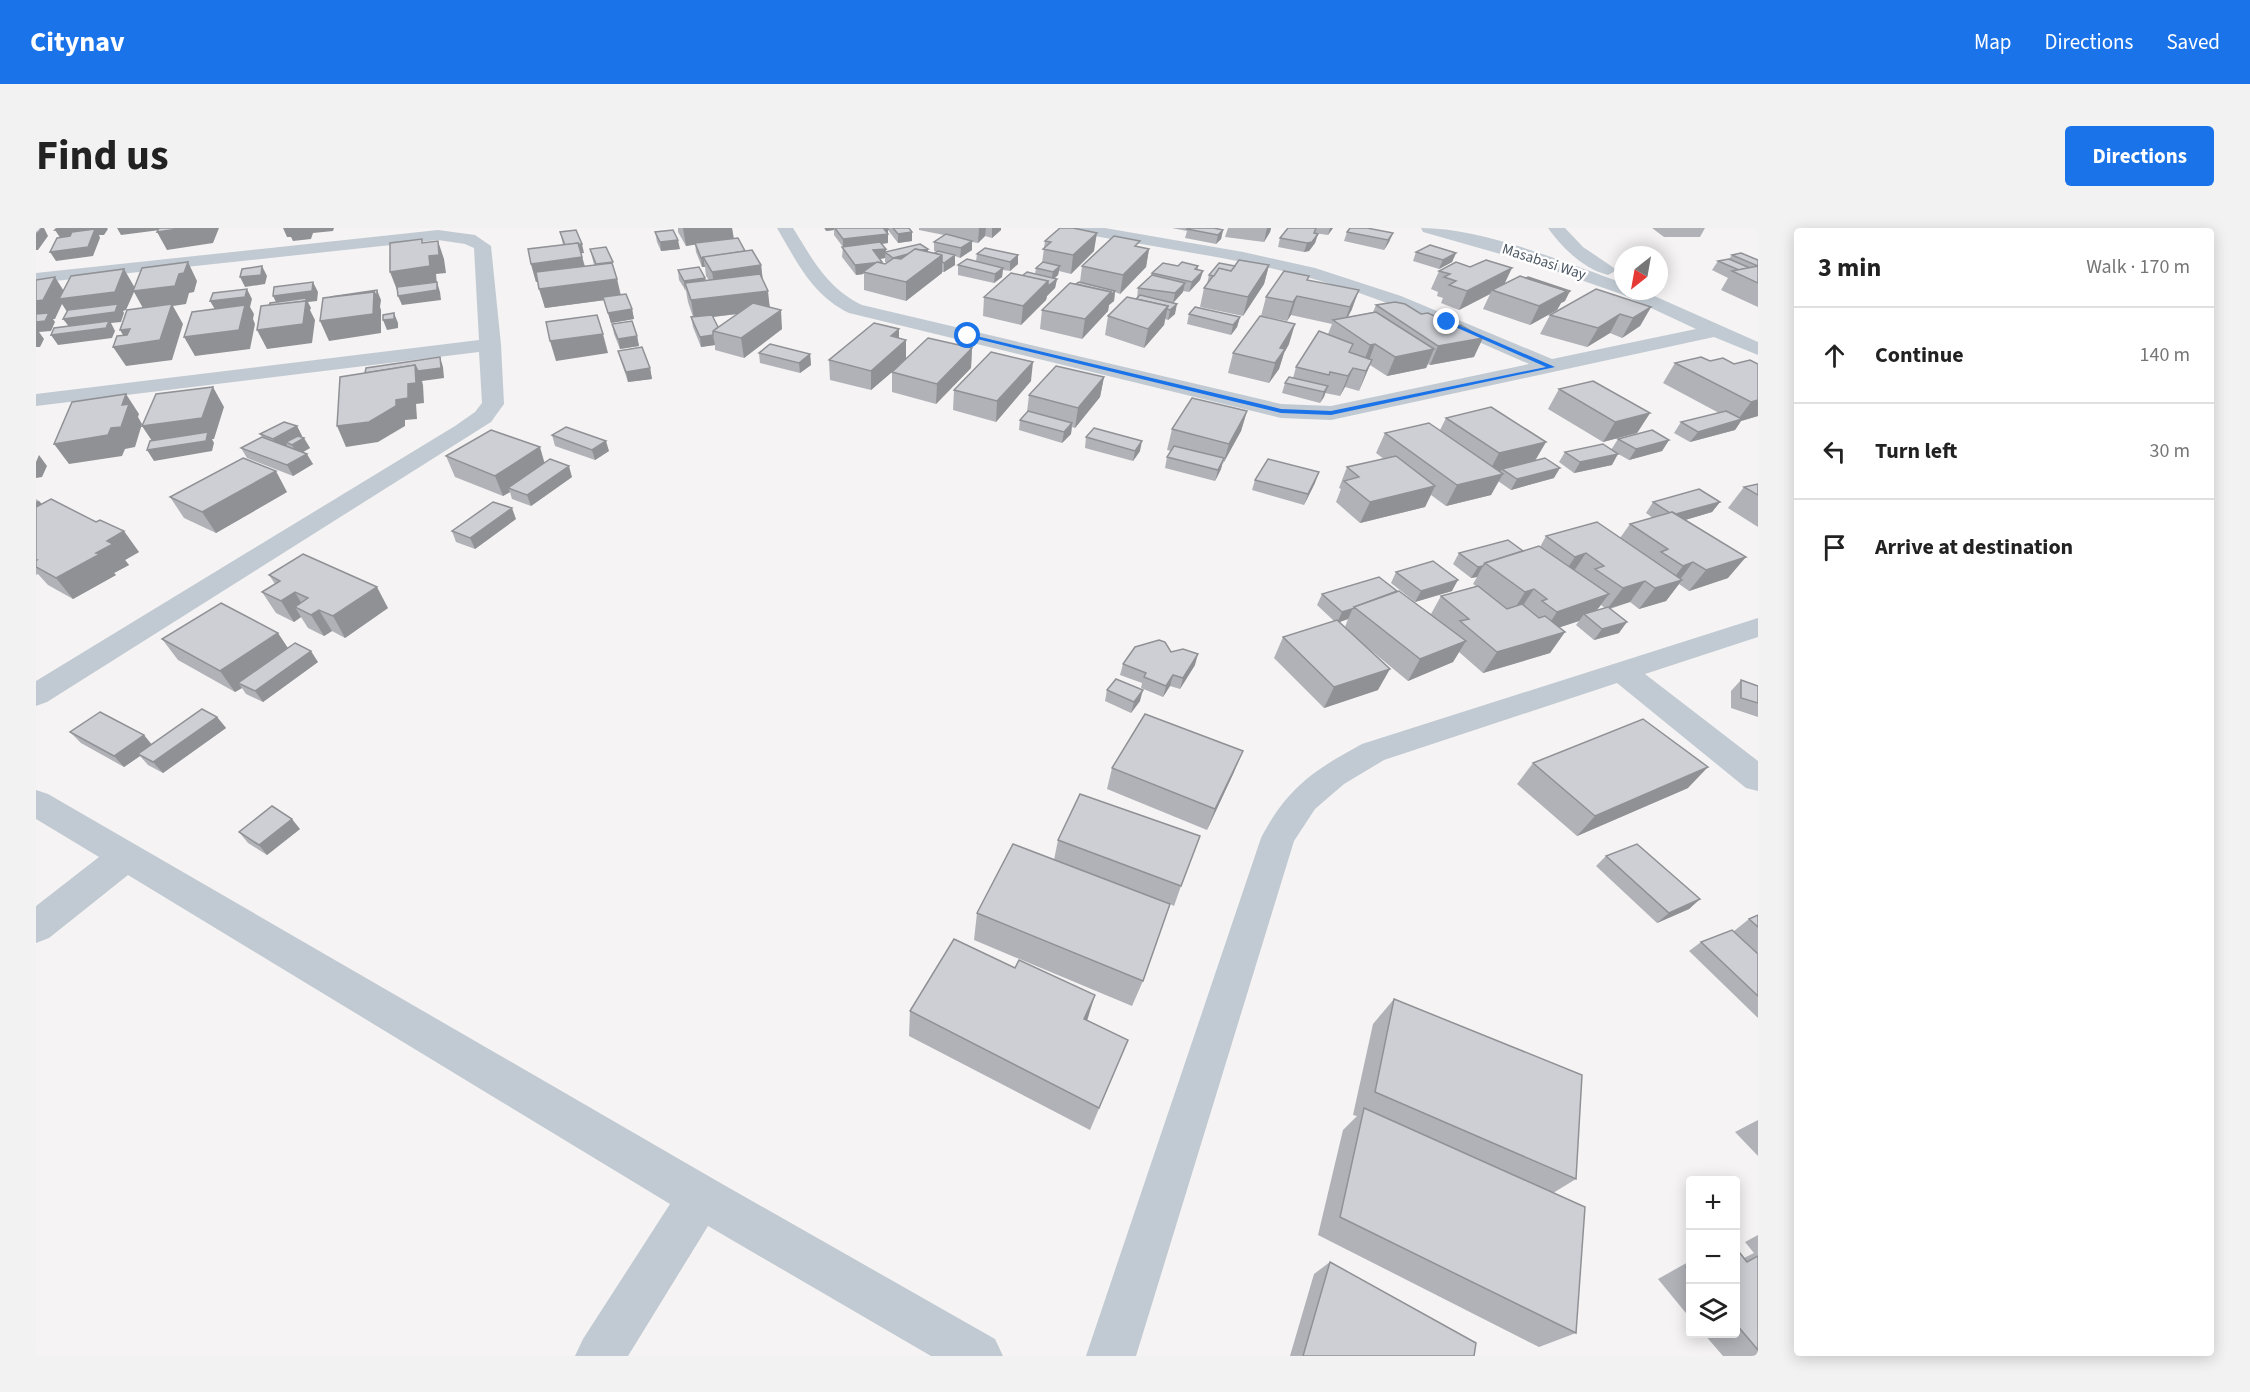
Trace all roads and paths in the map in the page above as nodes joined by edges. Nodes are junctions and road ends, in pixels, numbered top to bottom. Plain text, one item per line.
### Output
1 (785, 228) edge
2 (1078, 228) edge
3 (1429, 228) edge
4 (1451, 228) edge
5 (1556, 228) edge
6 (1577, 251) junction
7 (1614, 274) edge
8 (36, 278) edge
9 (1614, 286) edge
10 (1651, 300) edge
11 (1654, 300) edge
12 (1659, 303) junction
13 (1718, 330) junction
14 (491, 345) junction
15 (1758, 349) edge
16 (1552, 367) junction
17 (36, 400) edge
18 (1758, 627) edge
19 (1622, 672) junction
20 (36, 695) edge
21 (1758, 779) edge
22 (36, 803) edge
23 (125, 857) junction
24 (36, 927) edge
25 (701, 1197) junction
26 (600, 1356) edge
27 (978, 1356) edge
28 (1112, 1356) edge

1 - 16 street
2 - 16 street
3 - 9 street, Masabasi Way
4 - 6 street
5 - 6 street
6 - 7 street
8 - 14 street
10 - 12 street
11 - 12 street
12 - 13 street
13 - 15 street
13 - 16 street
14 - 17 street
14 - 20 street
18 - 19 street
19 - 21 street
19 - 28 street
22 - 23 street
23 - 24 street
23 - 25 street
25 - 26 street
25 - 27 street

